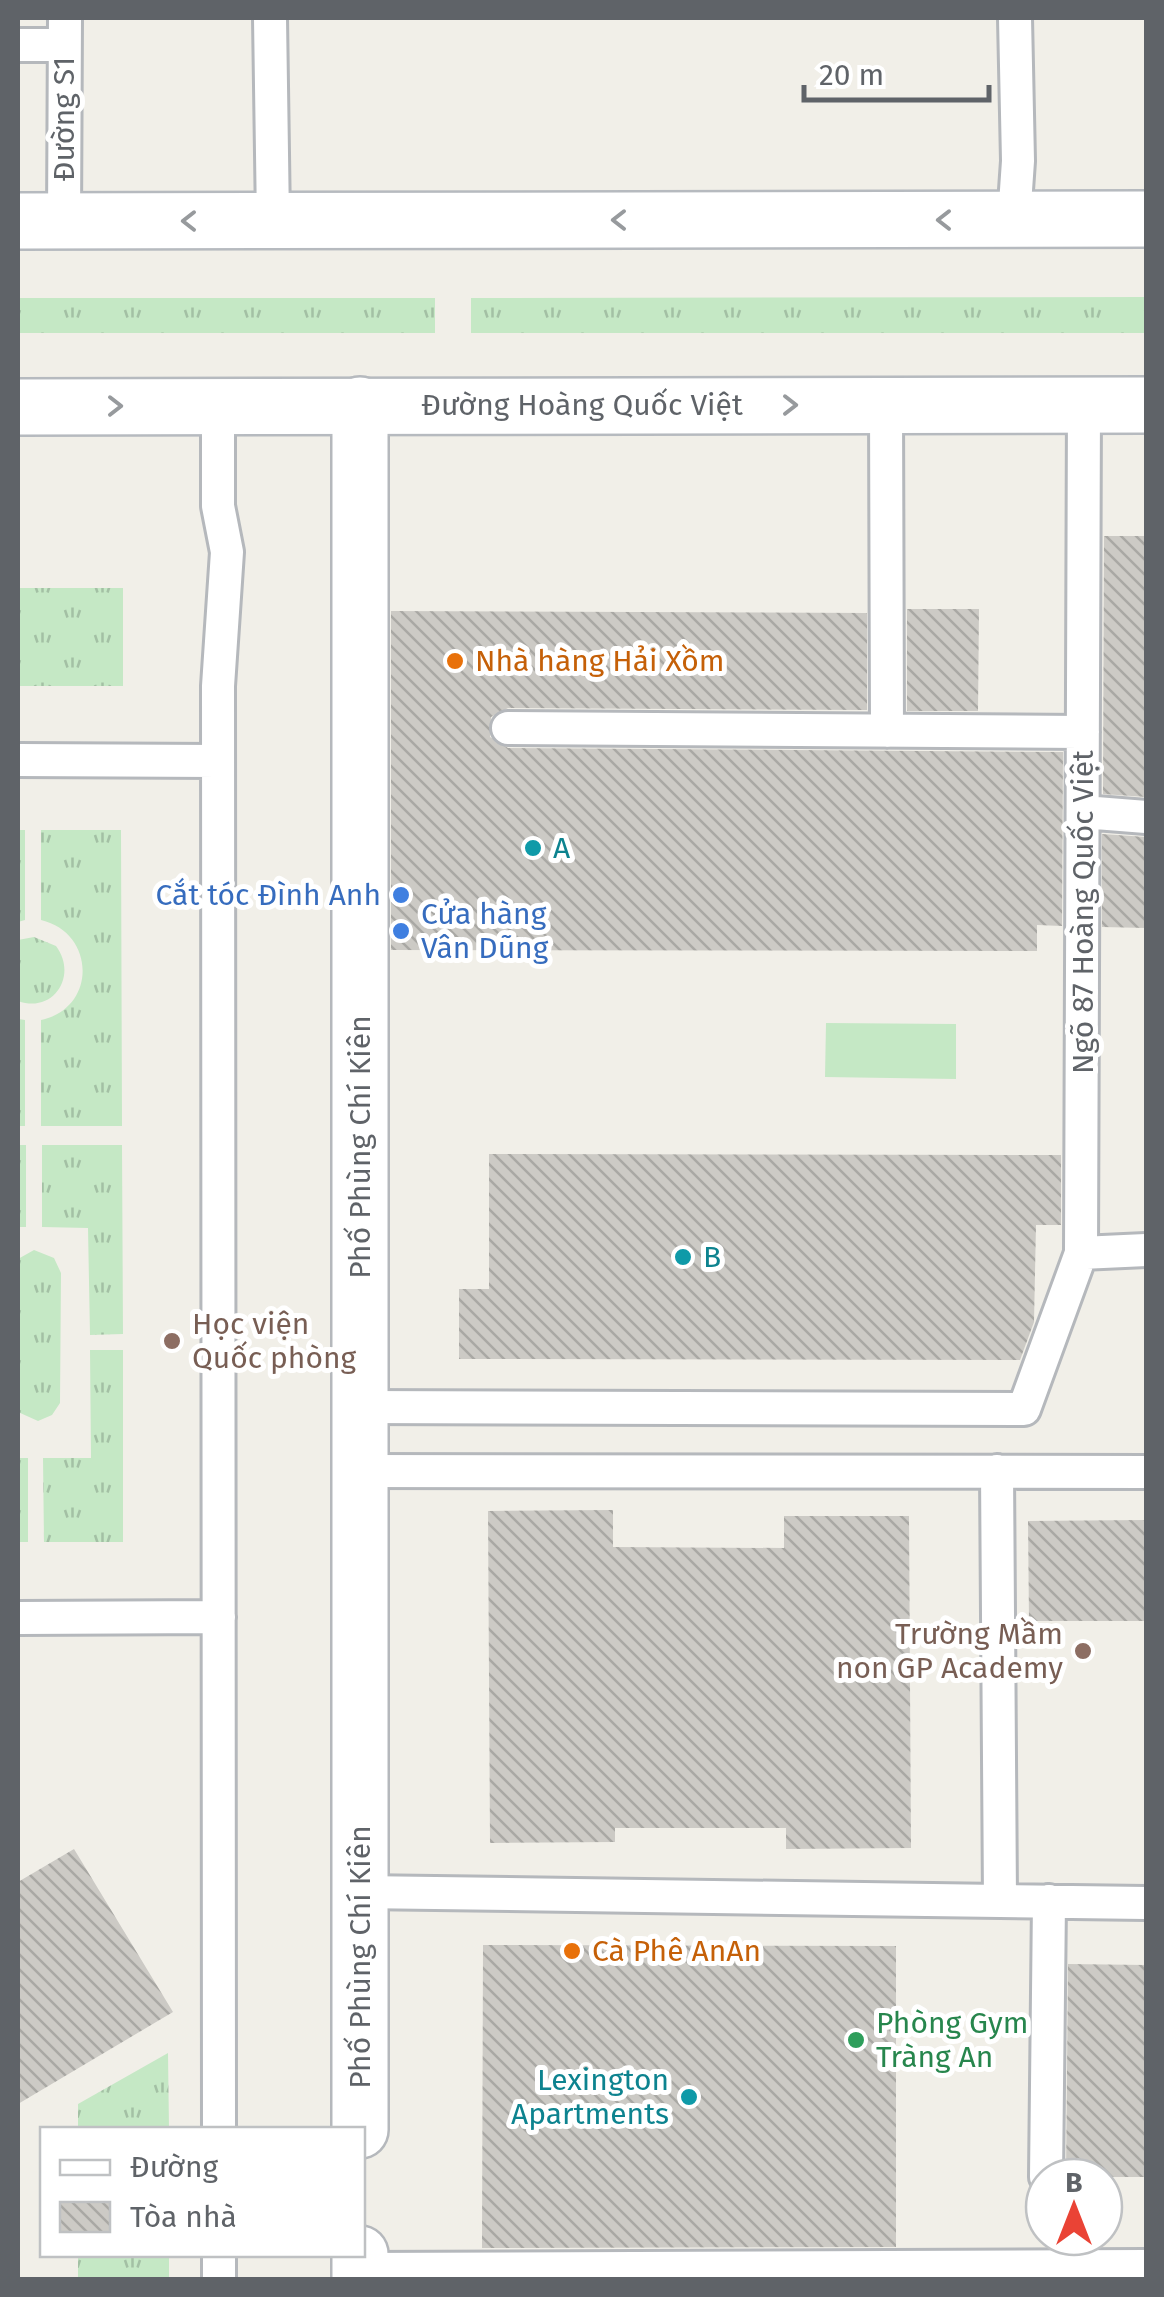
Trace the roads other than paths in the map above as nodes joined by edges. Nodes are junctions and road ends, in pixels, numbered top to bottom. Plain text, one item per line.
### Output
1 (270, 18) edge
2 (1015, 18) edge
3 (65, 31) edge
4 (18, 45) edge
5 (41, 220) edge
6 (274, 220) junction
7 (1014, 220) junction
8 (1146, 220) edge
9 (218, 405) junction
10 (360, 405) junction
11 (886, 405) junction
12 (1084, 405) junction
13 (1146, 405) edge
14 (18, 406) edge
15 (508, 728) dead end
16 (887, 731) junction
17 (1083, 732) junction
18 (18, 760) edge
19 (218, 760) junction
20 (1083, 812) junction
21 (1146, 817) edge
22 (1146, 1250) edge
23 (1081, 1253) junction
24 (360, 1407) junction
25 (360, 1470) junction
26 (997, 1470) junction
27 (1146, 1472) edge
28 (219, 1617) junction
29 (18, 1618) edge
30 (360, 1892) junction
31 (1000, 1900) junction
32 (1049, 1902) junction
33 (1146, 1902) edge
34 (219, 2127) edge
35 (360, 2127) edge
36 (1046, 2157) edge
37 (1024, 2252) edge
38 (1081, 2257) edge
39 (1146, 2266) edge
40 (360, 2268) edge

1 - 6 lane
2 - 7 lane
3 - 4 lane
3 - 5 lane, Đường S1
6 -> 5 main road
7 -> 6 main road
7 - 8 main road
9 - 10 main road, Đường Hoàng Quốc Việt
14 -> 9 main road, Đường Hoàng Quốc Việt
9 - 19 lane
10 -> 11 main road, Đường Hoàng Quốc Việt
10 - 24 main road, Phố Phùng Chí Kiên
11 - 12 main road, Đường Hoàng Quốc Việt
11 - 16 lane
12 - 13 main road, Đường Hoàng Quốc Việt
12 - 17 lane, Ngõ 87 Hoàng Quốc Việt
15 - 16 lane
16 - 17 lane
17 - 20 lane, Ngõ 87 Hoàng Quốc Việt
18 - 19 lane
19 - 28 lane
20 - 21 lane
20 - 23 lane, Ngõ 87 Hoàng Quốc Việt
22 - 23 lane
23 - 24 lane, Ngõ 87 Hoàng Quốc Việt
24 - 25 main road, Phố Phùng Chí Kiên
25 - 26 lane
25 - 30 main road, Phố Phùng Chí Kiên
26 - 27 lane
26 - 31 lane
28 - 29 lane
28 - 34 lane
30 - 31 lane
30 - 35 main road, Phố Phùng Chí Kiên
31 - 32 lane
32 - 33 lane
32 - 36 lane
37 - 40 lane
38 - 39 lane

